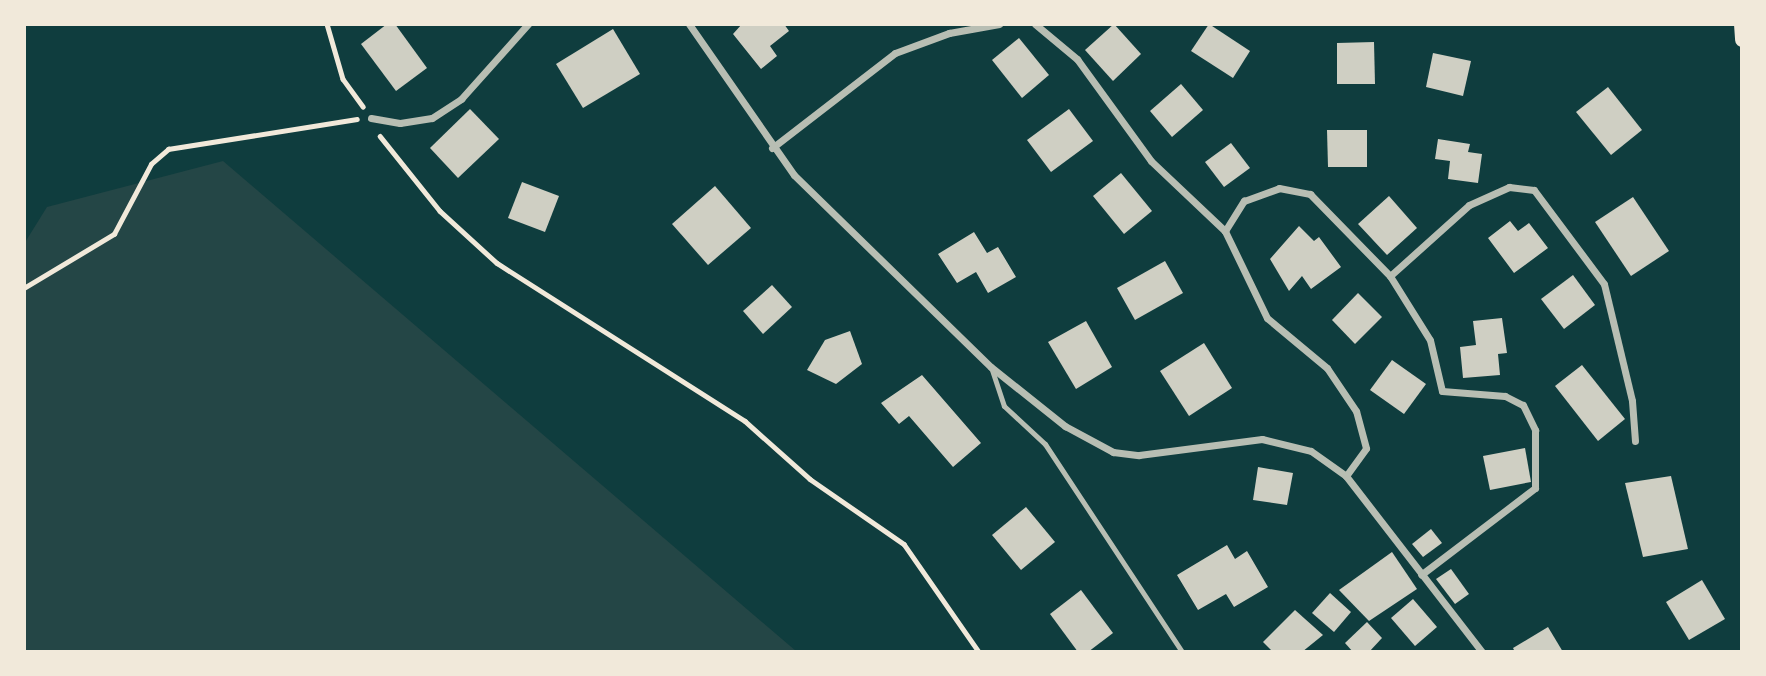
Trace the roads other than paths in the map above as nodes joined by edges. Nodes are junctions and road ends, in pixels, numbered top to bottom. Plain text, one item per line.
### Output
1 (528, 24) edge
2 (690, 24) edge
3 (999, 24) edge
4 (1035, 24) edge
5 (1741, 24) edge
6 (1741, 40) edge
7 (371, 117) road end
8 (772, 148) junction
9 (1225, 231) junction
10 (1390, 276) junction
11 (991, 367) junction
12 (1635, 442) dead end
13 (1346, 476) junction
14 (1421, 575) junction
15 (1182, 652) edge
16 (1482, 652) edge

1 - 7 street
2 - 8 street
3 - 8 street
4 - 9 street
5 - 6 main road
8 - 11 street
9 - 10 street
9 - 13 street
10 - 12 street
10 - 14 street
11 - 13 street
11 - 15 lane
13 - 14 street
14 - 16 street

